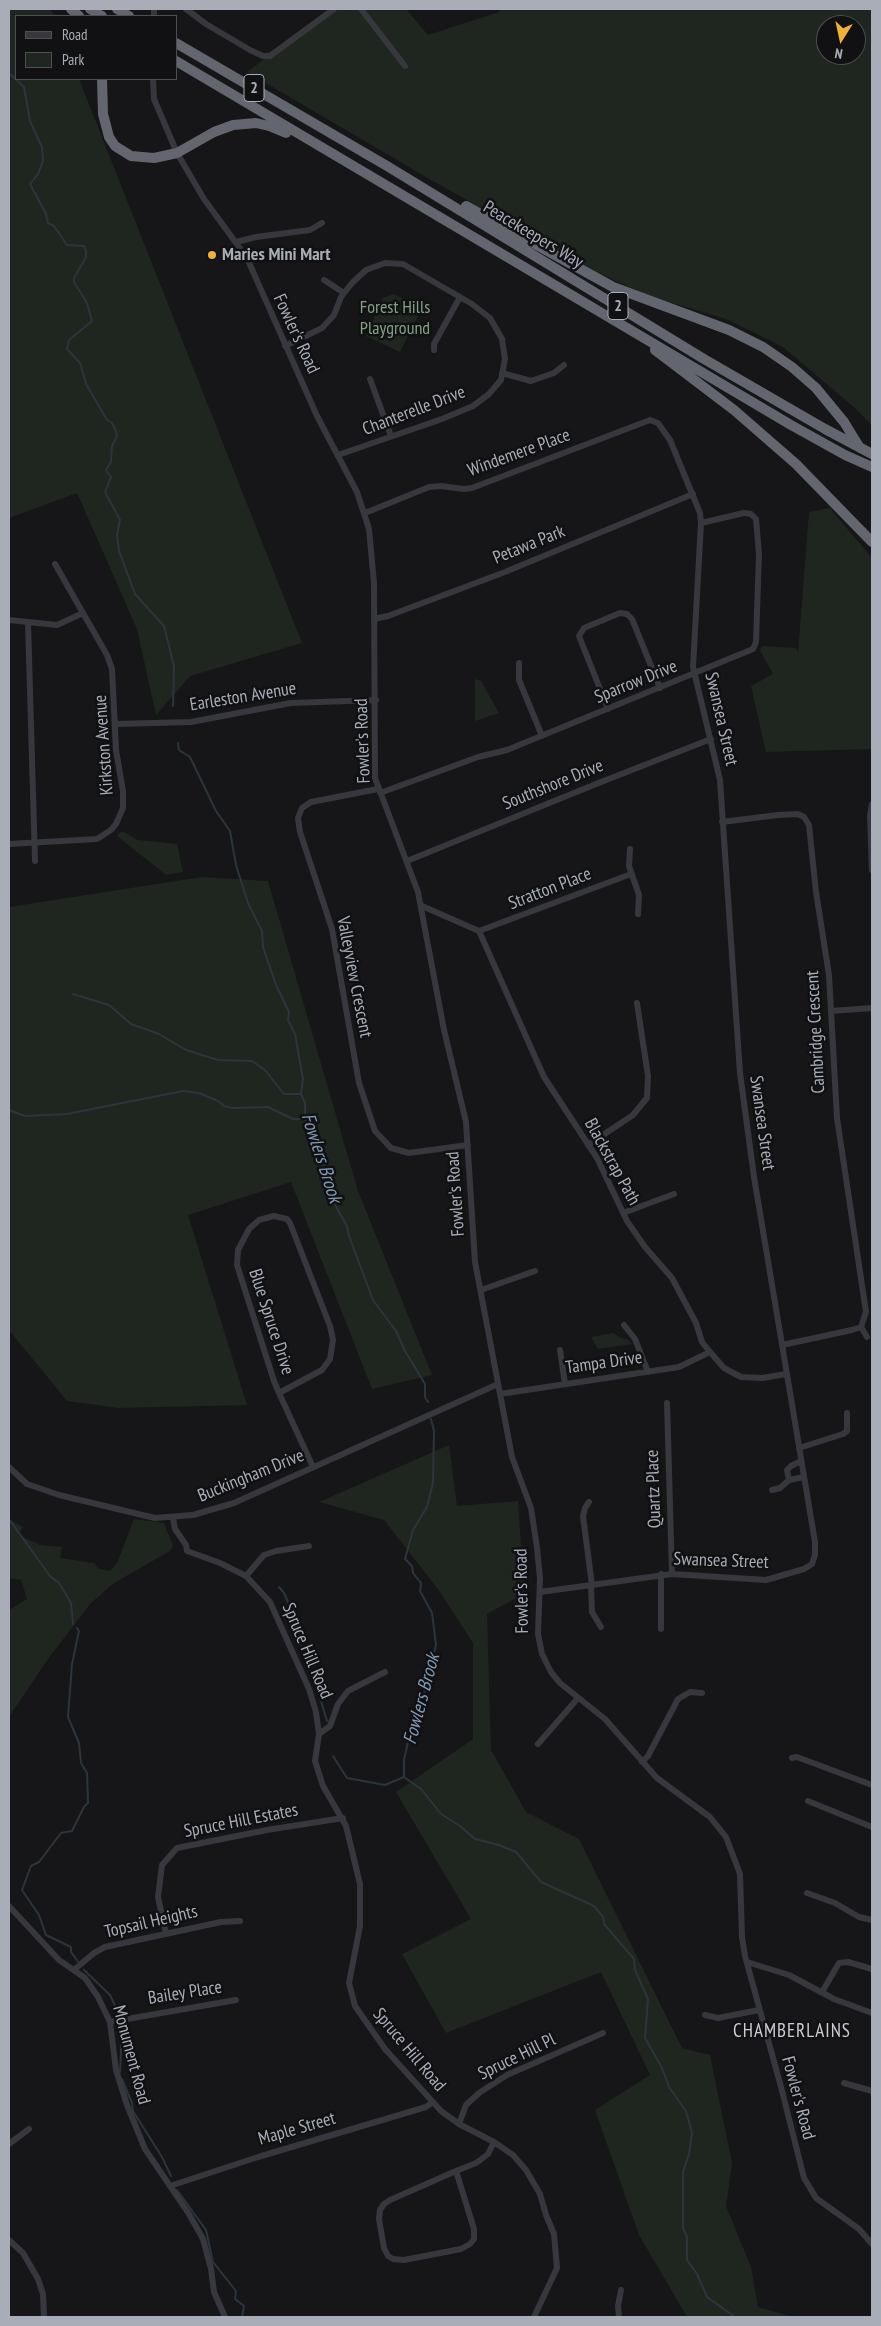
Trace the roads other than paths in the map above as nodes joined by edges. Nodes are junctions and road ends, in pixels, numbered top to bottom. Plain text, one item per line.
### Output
1 (186, 9) edge
2 (334, 9) edge
3 (361, 9) edge
4 (178, 44) edge
5 (178, 62) edge
6 (404, 66) dead end
7 (102, 80) edge
8 (152, 80) edge
9 (177, 153) junction
10 (388, 166) junction
11 (379, 182) junction
12 (322, 223) dead end
13 (236, 242) junction
14 (324, 280) dead end
15 (344, 293) junction
16 (460, 297) junction
17 (606, 314) junction
18 (285, 346) junction
19 (434, 350) dead end
20 (564, 365) dead end
21 (502, 374) junction
22 (370, 378) dead end
23 (654, 421) joint
24 (391, 436) junction
25 (872, 454) edge
26 (338, 455) junction
27 (872, 468) edge
28 (693, 494) junction
29 (365, 512) junction
30 (701, 524) junction
31 (872, 542) edge
32 (55, 564) dead end
33 (84, 613) junction
34 (374, 619) junction
35 (9, 620) edge
36 (28, 622) junction
37 (519, 663) dead end
38 (694, 674) junction
39 (660, 688) junction
40 (376, 700) junction
41 (608, 709) junction
42 (116, 724) junction
43 (542, 736) junction
44 (711, 739) junction
45 (379, 791) junction
46 (872, 804) edge
47 (722, 822) junction
48 (9, 844) edge
49 (35, 844) junction
50 (630, 849) dead end
51 (35, 861) dead end
52 (407, 861) junction
53 (872, 870) edge
54 (631, 874) junction
55 (422, 906) junction
56 (638, 914) dead end
57 (480, 931) junction
58 (637, 1003) dead end
59 (872, 1008) edge
60 (831, 1011) junction
61 (468, 1145) junction
62 (588, 1145) junction
63 (674, 1194) dead end
64 (623, 1213) junction
65 (535, 1271) dead end
66 (481, 1290) junction
67 (624, 1325) dead end
68 (861, 1327) junction
69 (867, 1337) dead end
70 (782, 1345) junction
71 (560, 1350) dead end
72 (710, 1352) junction
73 (648, 1372) junction
74 (786, 1374) junction
75 (498, 1384) junction
76 (565, 1384) junction
77 (279, 1393) junction
78 (500, 1394) junction
79 (667, 1403) dead end
80 (847, 1413) dead end
81 (799, 1448) junction
82 (801, 1461) junction
83 (9, 1467) edge
84 (313, 1467) junction
85 (804, 1477) junction
86 (789, 1480) junction
87 (772, 1490) dead end
88 (589, 1502) dead end
89 (173, 1518) junction
90 (309, 1546) dead end
91 (661, 1574) junction
92 (672, 1574) junction
93 (246, 1576) junction
94 (592, 1585) junction
95 (540, 1592) junction
96 (601, 1628) dead end
97 (661, 1629) dead end
98 (385, 1672) dead end
99 (702, 1693) dead end
100 (578, 1698) junction
101 (319, 1734) junction
102 (538, 1744) dead end
103 (792, 1758) dead end
104 (642, 1762) junction
105 (872, 1784) edge
106 (808, 1801) dead end
107 (343, 1818) junction
108 (872, 1827) edge
109 (808, 1893) dead end
110 (9, 1906) edge
111 (872, 1920) edge
112 (240, 1921) dead end
113 (166, 1934) junction
114 (747, 1962) junction
115 (75, 1969) junction
116 (872, 1969) edge
117 (822, 1992) junction
118 (236, 2000) dead end
119 (759, 2010) junction
120 (872, 2013) edge
121 (705, 2014) dead end
122 (110, 2022) junction
123 (603, 2032) dead end
124 (844, 2083) dead end
125 (872, 2091) edge
126 (433, 2102) junction
127 (459, 2124) junction
128 (29, 2129) dead end
129 (494, 2142) junction
130 (9, 2144) edge
131 (456, 2171) junction
132 (170, 2186) junction
133 (9, 2240) edge
134 (872, 2244) edge
135 (621, 2290) dead end
136 (44, 2317) edge
137 (225, 2317) edge
138 (534, 2317) edge
139 (619, 2317) edge

1 - 2 street
3 - 6 street
4 - 10 highway, Peacekeepers Way / 2
5 - 11 highway, Peacekeepers Way / 2
7 - 9 highway
8 - 9 street, Fowler's Road
9 - 11 highway
9 - 13 street, Fowler's Road
10 - 25 highway, Peacekeepers Way / 2
10 - 27 highway
11 - 17 highway, Peacekeepers Way / 2
12 - 13 street
13 - 18 street, Fowler's Road
14 - 15 street
15 - 16 street, Chanterelle Drive
15 - 18 street, Chanterelle Drive
16 - 19 street
16 - 21 street, Chanterelle Drive
17 - 27 highway, Peacekeepers Way / 2
17 - 31 highway
18 - 26 street, Fowler's Road
20 - 21 street
21 - 24 street, Chanterelle Drive
22 - 24 street
23 - 28 street, Swansea Street
23 - 29 street, Windemere Place
24 - 26 street, Chanterelle Drive
26 - 29 street, Fowler's Road
28 - 30 street, Swansea Street
28 - 34 street, Petawa Park
29 - 34 street, Fowler's Road
30 - 38 street, Swansea Street
30 - 38 street, Sparrow Drive
32 - 33 street, Kirkston Avenue
33 - 36 street
33 - 42 street, Kirkston Avenue
34 - 40 street, Fowler's Road
35 - 36 street
36 - 49 street
37 - 43 street
38 - 39 street, Sparrow Drive
38 - 44 street, Swansea Street
39 - 41 street, Sparrow Drive
39 - 41 street
40 - 42 street, Earleston Avenue
40 - 45 street, Fowler's Road
41 - 43 street, Sparrow Drive
42 - 49 street, Kirkston Avenue
43 - 45 street, Sparrow Drive
44 - 47 street, Swansea Street
44 - 52 street, Southshore Drive
45 - 52 street, Fowler's Road
45 - 61 street, Valleyview Crescent
46 - 53 street
47 - 60 street, Cambridge Crescent
47 - 70 street, Swansea Street
48 - 49 street, Kirkston Avenue
49 - 51 street
50 - 54 street
52 - 55 street, Fowler's Road
54 - 56 street
54 - 57 street, Stratton Place
55 - 57 street
55 - 61 street, Fowler's Road
57 - 62 street, Blackstrap Path
58 - 62 street
59 - 60 street
60 - 68 street, Cambridge Crescent
61 - 66 street, Fowler's Road
62 - 64 street, Blackstrap Path
63 - 64 street
64 - 72 street, Blackstrap Path
65 - 66 street
66 - 75 street, Fowler's Road
67 - 73 street
68 - 69 street
68 - 70 street
70 - 74 street, Swansea Street
71 - 76 street
72 - 73 street, Tampa Drive
72 - 74 street, Blackstrap Path
73 - 76 street, Tampa Drive
74 - 81 street, Swansea Street
75 - 78 street, Fowler's Road
75 - 84 street, Buckingham Drive
76 - 78 street, Tampa Drive
77 - 77 street, Blue Spruce Drive
77 - 84 street, Blue Spruce Drive
78 - 95 street, Fowler's Road
79 - 92 street, Quartz Place
80 - 81 street
81 - 82 street, Swansea Street
82 - 85 street, Swansea Street
82 - 86 street
83 - 89 street, Buckingham Drive
84 - 89 street, Buckingham Drive
85 - 86 street
85 - 92 street, Swansea Street
86 - 87 street
88 - 94 street
89 - 93 street, Spruce Hill Road
90 - 93 street
91 - 92 street, Swansea Street
91 - 94 street, Swansea Street
91 - 97 street
93 - 101 street, Spruce Hill Road
94 - 95 street, Swansea Street
94 - 96 street
95 - 100 street, Fowler's Road
98 - 101 street
99 - 104 street
100 - 102 street
100 - 104 street, Fowler's Road
101 - 107 street, Spruce Hill Road
103 - 105 street
104 - 114 street, Fowler's Road
106 - 108 street
107 - 113 street, Spruce Hill Estates
107 - 126 street, Spruce Hill Road
109 - 111 street
110 - 115 street, Monument Road
112 - 113 street, Topsail Heights
113 - 115 street, Topsail Heights
114 - 117 street
114 - 119 street, Fowler's Road
115 - 122 street, Monument Road
116 - 117 street
117 - 120 street
118 - 122 street, Bailey Place
119 - 121 street
119 - 134 street, Fowler's Road
122 - 132 street, Monument Road
123 - 127 street, Spruce Hill Pl
124 - 125 street
126 - 127 street, Spruce Hill Road
126 - 132 street, Maple Street
127 - 129 street, Spruce Hill Road
128 - 130 street
129 - 131 street
129 - 138 street, Spruce Hill Road
131 - 131 street
132 - 137 street, Monument Road
133 - 136 street
135 - 139 street

